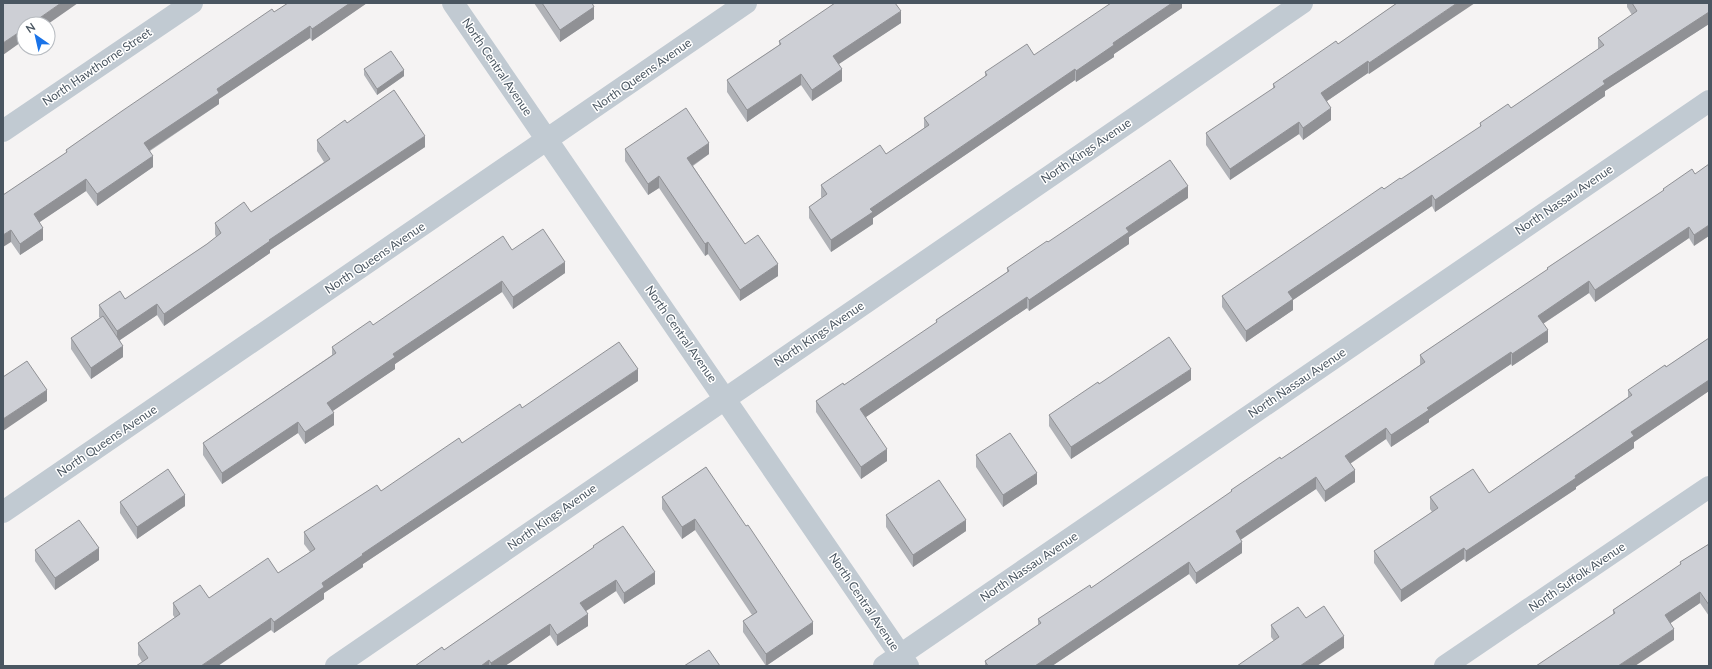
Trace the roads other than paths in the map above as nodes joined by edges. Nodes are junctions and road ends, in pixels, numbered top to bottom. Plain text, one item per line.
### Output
1 (192, 3) edge
2 (453, 3) edge
3 (746, 3) edge
4 (1302, 3) edge
5 (1709, 101) edge
6 (3, 131) edge
7 (547, 140) junction
8 (725, 398) junction
9 (1709, 487) edge
10 (3, 512) edge
11 (897, 662) edge
12 (336, 666) edge
13 (1445, 666) edge

1 - 6 street, North Hawthorne Street
2 - 7 street, North Central Avenue
3 - 7 street, North Queens Avenue
4 - 8 street, North Kings Avenue
5 - 11 street, North Nassau Avenue
7 - 8 street, North Central Avenue
7 - 10 street, North Queens Avenue
8 - 11 street, North Central Avenue
8 - 12 street, North Kings Avenue
9 - 13 street, North Suffolk Avenue

